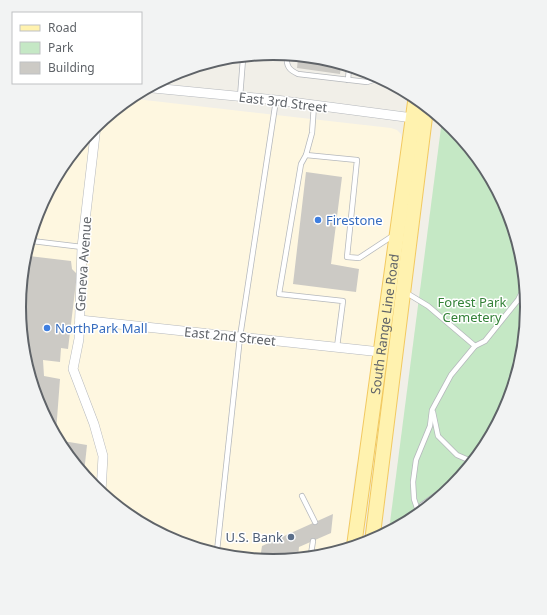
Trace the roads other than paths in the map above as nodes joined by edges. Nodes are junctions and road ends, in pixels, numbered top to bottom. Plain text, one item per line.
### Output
1 (286, 61) edge
2 (243, 62) edge
3 (349, 72) edge
4 (348, 80) junction
5 (371, 80) edge
6 (159, 89) edge
7 (240, 97) junction
8 (276, 100) junction
9 (314, 105) junction
10 (415, 105) edge
11 (426, 112) edge
12 (413, 118) junction
13 (95, 135) edge
14 (306, 155) junction
15 (397, 233) junction
16 (35, 241) edge
17 (82, 248) junction
18 (403, 291) junction
19 (520, 295) edge
20 (80, 320) junction
21 (240, 336) junction
22 (474, 346) junction
23 (337, 347) junction
24 (381, 352) junction
25 (432, 410) junction
26 (469, 460) edge
27 (101, 486) edge
28 (302, 496) dead end
29 (430, 499) edge
30 (422, 505) edge
31 (417, 509) edge
32 (315, 522) dead end
33 (373, 534) edge
34 (313, 541) dead end
35 (355, 541) edge
36 (217, 549) edge
37 (311, 552) edge

1 - 4 lane
2 - 7 lane
3 - 4 lane
4 - 5 lane
6 - 7 street, East 3rd Street
7 - 8 street, East 3rd Street
8 - 9 street, East 3rd Street
8 - 21 lane
9 - 12 street, East 3rd Street
9 - 14 lane
10 - 12 main road, South Range Line Road
11 - 18 main road, South Range Line Road
12 - 15 main road, South Range Line Road
13 - 17 street, Geneva Avenue
14 - 15 lane
14 - 23 lane
15 - 24 main road, South Range Line Road
16 - 17 lane
17 - 20 street, Geneva Avenue
18 - 22 lane
18 - 33 main road, South Range Line Road
19 - 22 lane
20 - 21 street, East 2nd Street
20 - 27 street, Geneva Avenue
21 - 23 street, East 2nd Street
21 - 36 lane
22 - 25 lane
23 - 24 street, East 2nd Street
24 - 35 main road, South Range Line Road
25 - 26 lane
25 - 31 lane
28 - 32 lane
29 - 30 lane
34 - 37 lane

